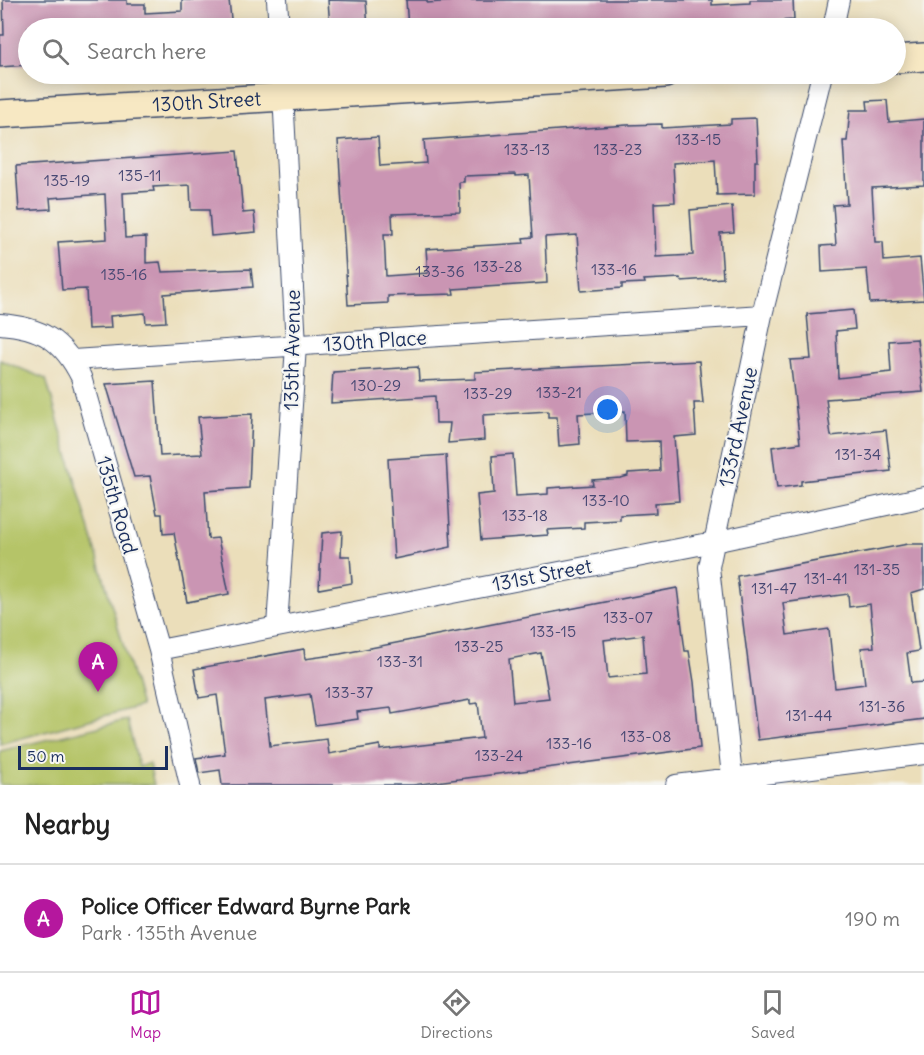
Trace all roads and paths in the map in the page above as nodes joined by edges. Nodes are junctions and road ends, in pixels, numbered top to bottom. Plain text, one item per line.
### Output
1 (277, 0) edge
2 (839, 0) edge
3 (278, 18) edge
4 (835, 18) edge
5 (924, 57) edge
6 (906, 58) edge
7 (347, 84) edge
8 (820, 84) edge
9 (283, 86) edge
10 (0, 114) edge
11 (762, 315) junction
12 (0, 324) edge
13 (296, 346) junction
14 (73, 360) junction
15 (924, 497) edge
16 (714, 542) junction
17 (277, 626) junction
18 (159, 650) junction
19 (924, 754) edge
20 (733, 781) edge
21 (190, 785) edge
22 (676, 785) edge

1 - 3 street
2 - 4 street
5 - 6 street
7 - 9 street, 130th Street
8 - 11 street, 133rd Avenue
9 - 10 street, 130th Street
9 - 13 street, 135th Avenue
11 - 13 street, 130th Place
11 - 16 street, 133rd Avenue
12 - 14 street
13 - 14 street, 130th Place
13 - 17 street, 135th Avenue
14 - 18 street, 135th Road
15 - 16 street, 131st Street
16 - 17 street, 131st Street
16 - 20 street, 133rd Avenue
17 - 18 street, 131st Street
18 - 21 street
19 - 20 street
20 - 22 street

